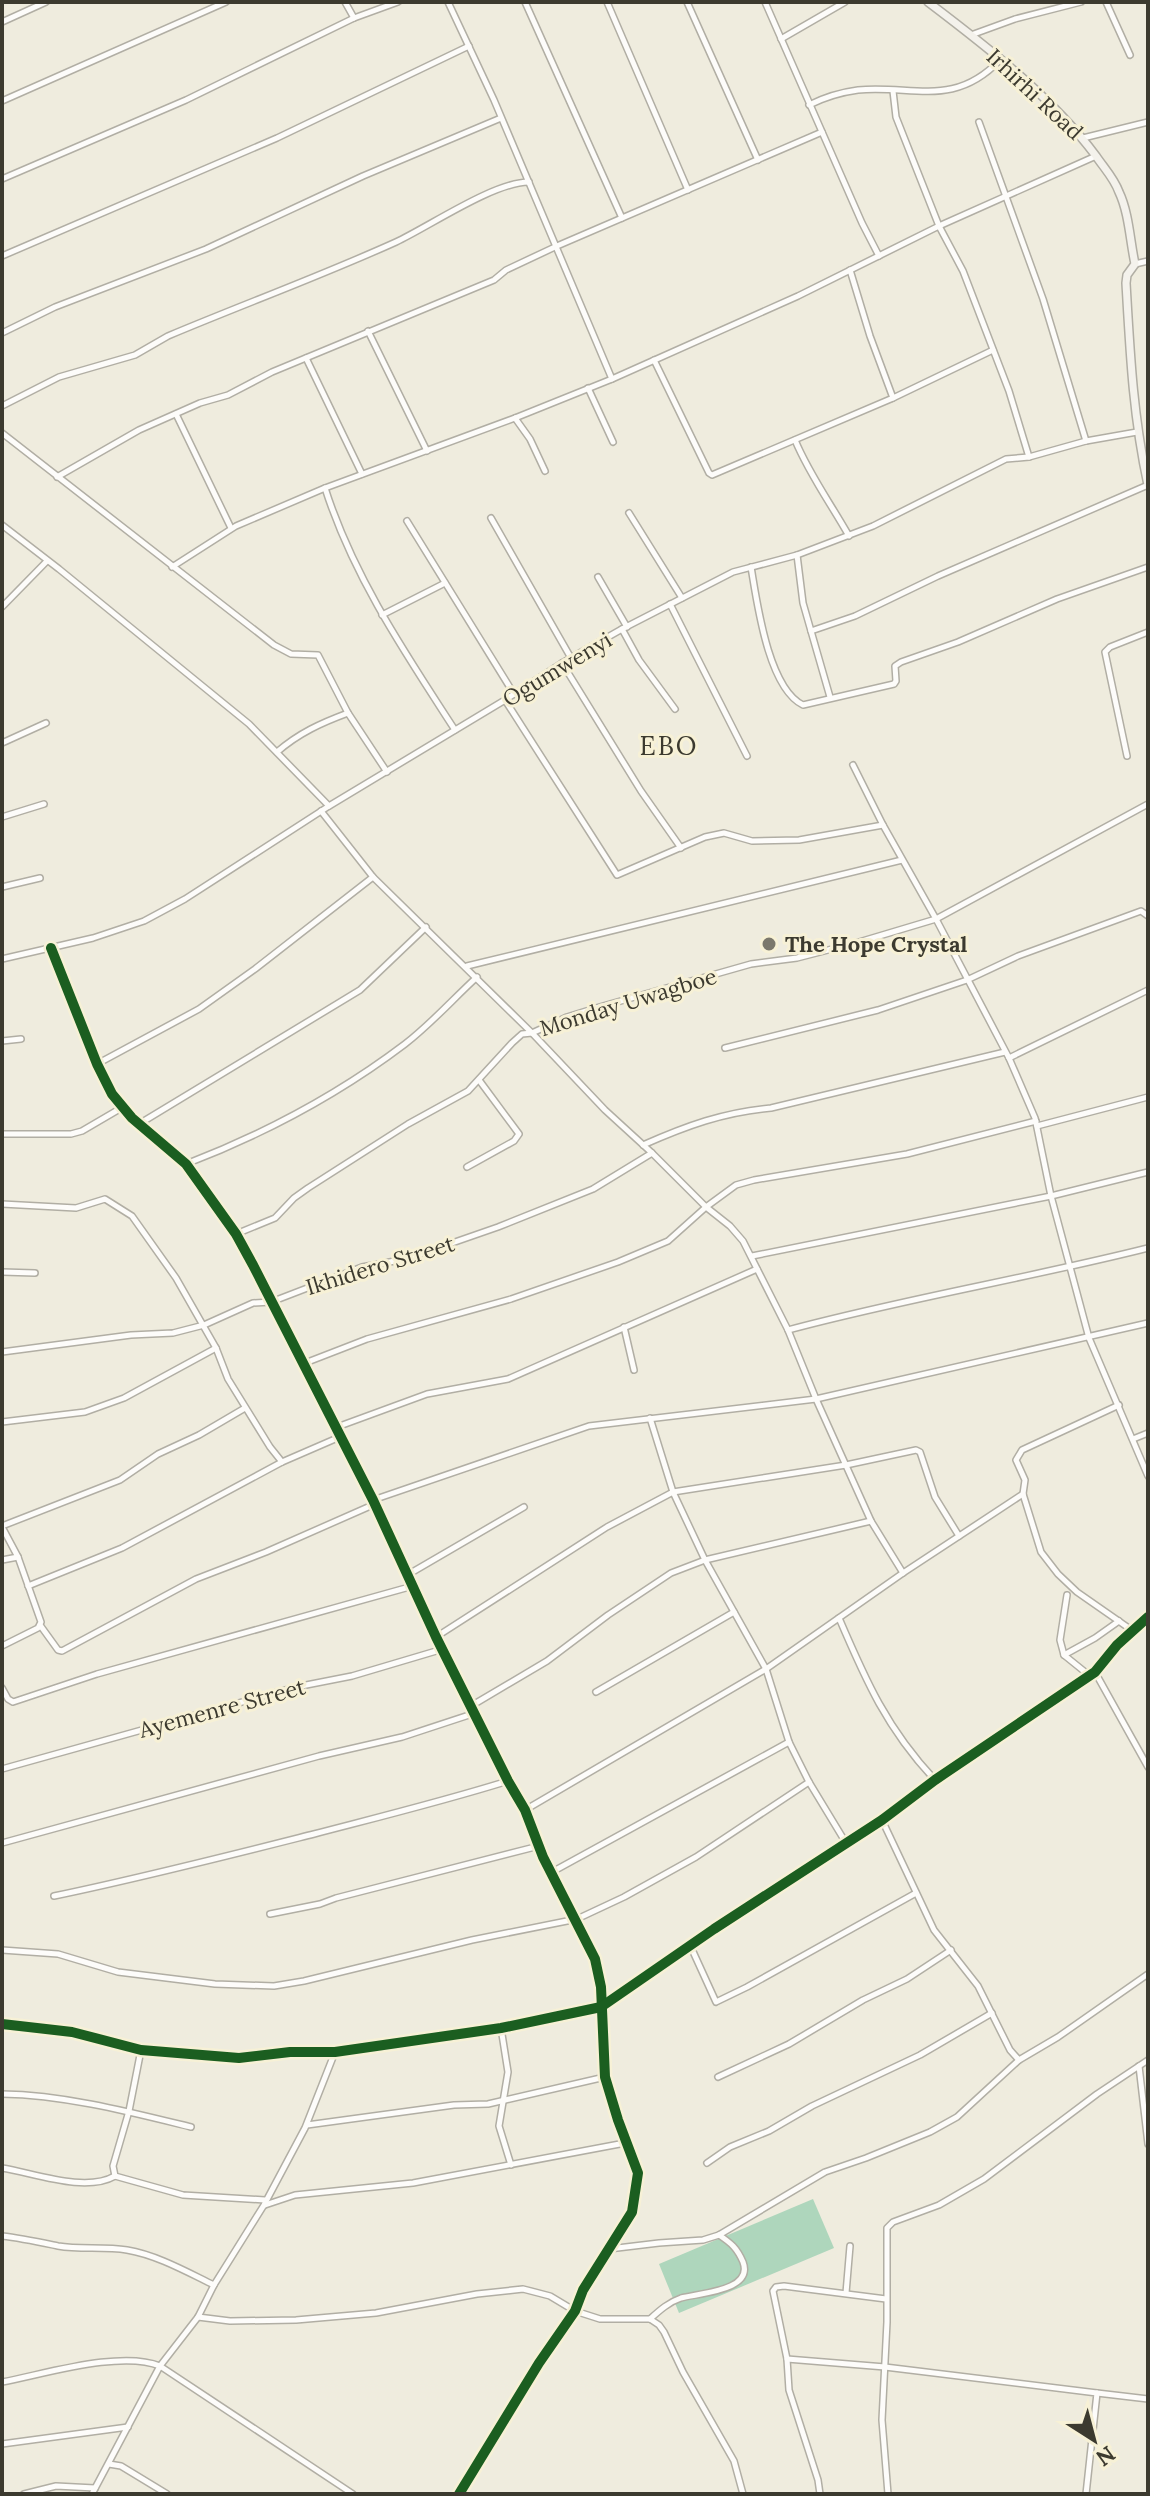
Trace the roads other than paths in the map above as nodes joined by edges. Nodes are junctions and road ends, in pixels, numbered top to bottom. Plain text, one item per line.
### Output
1 (46, 2) edge
2 (226, 2) edge
3 (345, 2) edge
4 (398, 2) edge
5 (448, 2) edge
6 (525, 2) edge
7 (607, 2) edge
8 (687, 2) edge
9 (765, 2) edge
10 (845, 2) edge
11 (928, 2) edge
12 (1081, 2) edge
13 (1106, 2) edge
14 (354, 18) junction
15 (2, 22) edge
16 (971, 35) junction
17 (781, 39) junction
18 (469, 46) junction
19 (1130, 55) dead end
20 (1000, 60) junction
21 (893, 91) junction
22 (2, 101) edge
23 (809, 105) junction
24 (501, 118) junction
25 (979, 122) dead end
26 (1148, 122) edge
27 (822, 132) junction
28 (1083, 138) junction
29 (1096, 156) junction
30 (758, 160) junction
31 (2, 179) edge
32 (529, 182) junction
33 (688, 190) junction
34 (1006, 196) junction
35 (622, 218) junction
36 (939, 226) junction
37 (557, 246) junction
38 (2, 256) edge
39 (879, 256) junction
40 (1148, 261) edge
41 (1135, 264) junction
42 (850, 270) junction
43 (368, 331) junction
44 (2, 333) edge
45 (993, 350) junction
46 (306, 358) junction
47 (654, 360) junction
48 (612, 379) junction
49 (588, 388) junction
50 (893, 398) junction
51 (2, 406) edge
52 (176, 414) junction
53 (515, 418) junction
54 (1137, 432) junction
55 (2, 433) edge
56 (795, 440) junction
57 (1086, 441) junction
58 (613, 442) dead end
59 (427, 451) junction
60 (1029, 457) junction
61 (545, 471) dead end
62 (362, 474) junction
63 (57, 477) junction
64 (1148, 485) edge
65 (325, 488) junction
66 (629, 513) dead end
67 (491, 518) dead end
68 (407, 521) dead end
69 (2, 525) edge
70 (231, 528) junction
71 (849, 536) junction
72 (797, 555) junction
73 (47, 561) junction
74 (172, 567) junction
75 (751, 567) junction
76 (1148, 567) edge
77 (598, 577) dead end
78 (445, 583) junction
79 (682, 598) junction
80 (670, 604) junction
81 (2, 607) edge
82 (382, 615) junction
83 (625, 628) junction
84 (811, 631) junction
85 (1148, 632) edge
86 (571, 658) junction
87 (562, 663) junction
88 (514, 694) junction
89 (830, 697) junction
90 (505, 700) junction
91 (675, 709) dead end
92 (348, 713) junction
93 (46, 723) dead end
94 (455, 730) junction
95 (2, 743) edge
96 (277, 752) junction
97 (747, 756) dead end
98 (1127, 756) dead end
99 (853, 765) dead end
100 (387, 772) junction
101 (44, 804) dead end
102 (1148, 804) edge
103 (329, 806) junction
104 (321, 811) junction
105 (2, 817) edge
106 (883, 825) junction
107 (681, 848) junction
108 (902, 860) junction
109 (373, 877) junction
110 (40, 878) dead end
111 (2, 887) edge
112 (1148, 916) edge
113 (936, 919) junction
114 (426, 927) junction
115 (51, 948) junction
116 (2, 959) edge
117 (466, 966) junction
118 (477, 977) junction
119 (967, 980) junction
120 (1148, 990) edge
121 (532, 1033) junction
122 (21, 1039) dead end
123 (2, 1041) edge
124 (725, 1048) dead end
125 (1005, 1051) junction
126 (1009, 1058) junction
127 (97, 1064) junction
128 (479, 1080) junction
129 (1148, 1097) edge
130 (123, 1107) junction
131 (139, 1124) junction
132 (1036, 1124) junction
133 (2, 1134) edge
134 (643, 1145) junction
135 (652, 1153) junction
136 (186, 1164) junction
137 (467, 1167) dead end
138 (1148, 1172) edge
139 (1051, 1196) junction
140 (2, 1204) edge
141 (706, 1207) junction
142 (236, 1234) junction
143 (1148, 1248) edge
144 (752, 1256) junction
145 (1071, 1267) junction
146 (757, 1269) junction
147 (2, 1272) edge
148 (35, 1273) dead end
149 (271, 1302) junction
150 (1148, 1323) edge
151 (204, 1325) junction
152 (624, 1327) junction
153 (788, 1330) junction
154 (1089, 1338) junction
155 (216, 1348) junction
156 (2, 1352) edge
157 (305, 1363) junction
158 (634, 1370) dead end
159 (816, 1399) junction
160 (1119, 1405) junction
161 (245, 1408) junction
162 (650, 1418) junction
163 (2, 1422) edge
164 (337, 1427) junction
165 (1148, 1433) edge
166 (342, 1436) junction
167 (1133, 1439) junction
168 (282, 1462) junction
169 (846, 1465) junction
170 (1148, 1476) edge
171 (673, 1492) junction
172 (1023, 1494) junction
173 (374, 1502) junction
174 (524, 1507) dead end
175 (871, 1521) junction
176 (2, 1527) edge
177 (959, 1536) junction
178 (18, 1557) junction
179 (2, 1560) edge
180 (705, 1560) junction
181 (903, 1573) junction
182 (409, 1574) junction
183 (28, 1586) junction
184 (413, 1586) junction
185 (1067, 1595) dead end
186 (734, 1612) junction
187 (1148, 1617) edge
188 (839, 1618) junction
189 (1119, 1621) junction
190 (40, 1625) junction
191 (1133, 1631) junction
192 (436, 1637) junction
193 (2, 1646) edge
194 (443, 1649) junction
195 (1064, 1655) junction
196 (766, 1669) junction
197 (1092, 1674) junction
198 (2, 1688) edge
199 (596, 1692) dead end
200 (471, 1706) junction
201 (475, 1713) junction
202 (789, 1742) junction
203 (1147, 1764) edge
204 (2, 1769) edge
205 (935, 1780) junction
206 (508, 1781) junction
207 (809, 1782) junction
208 (525, 1810) junction
209 (882, 1820) junction
210 (2, 1843) edge
211 (846, 1843) junction
212 (539, 1846) junction
213 (552, 1872) junction
214 (916, 1893) junction
215 (54, 1896) dead end
216 (270, 1914) dead end
217 (577, 1919) junction
218 (690, 1945) junction
219 (2, 1950) edge
220 (951, 1950) junction
221 (1148, 1974) edge
222 (601, 2007) junction
223 (992, 2013) junction
224 (2, 2024) edge
225 (501, 2028) junction
226 (141, 2050) junction
227 (335, 2052) junction
228 (1019, 2060) junction
229 (1148, 2060) edge
230 (1139, 2066) junction
231 (605, 2077) junction
232 (718, 2077) dead end
233 (2, 2094) edge
234 (502, 2101) junction
235 (129, 2111) junction
236 (191, 2127) dead end
237 (305, 2128) junction
238 (625, 2143) junction
239 (1148, 2144) edge
240 (707, 2163) dead end
241 (511, 2165) junction
242 (2, 2168) edge
243 (115, 2176) junction
244 (265, 2203) junction
245 (719, 2235) junction
246 (2, 2236) edge
247 (850, 2246) dead end
248 (608, 2250) junction
249 (214, 2285) junction
250 (846, 2293) junction
251 (886, 2299) junction
252 (575, 2311) junction
253 (198, 2317) junction
254 (650, 2319) junction
255 (787, 2359) junction
256 (160, 2366) junction
257 (885, 2367) junction
258 (2, 2382) edge
259 (1097, 2393) junction
260 (1148, 2399) edge
261 (129, 2427) junction
262 (2, 2444) edge
263 (109, 2464) junction
264 (94, 2491) edge
265 (24, 2494) edge
266 (167, 2494) edge
267 (353, 2494) edge
268 (459, 2494) edge
269 (743, 2494) edge
270 (820, 2494) edge
271 (888, 2494) edge
272 (1086, 2494) edge

1 - 15 street
2 - 22 street
3 - 14 street
4 - 14 street
5 - 18 street
6 - 35 street
7 - 33 street
8 - 30 street
9 - 17 street
10 - 17 street
11 - 16 street, Irhirhi Road
12 - 16 street
13 - 19 street
14 - 31 street
16 - 20 street, Irhirhi Road
17 - 23 street
18 - 24 street
18 - 38 street
20 - 21 street
20 - 28 street, Irhirhi Road
21 - 23 street
21 - 36 street
23 - 27 street
24 - 32 street
24 - 44 street
25 - 34 street
26 - 28 street
27 - 30 street
27 - 39 street
28 - 29 street, Irhirhi Road
29 - 34 street
29 - 41 street, Irhirhi Road
30 - 33 street
32 - 37 street
32 - 51 street
33 - 35 street
34 - 36 street
34 - 57 street
35 - 37 street
36 - 39 street
36 - 45 street
37 - 43 street
37 - 48 street
39 - 42 street
40 - 41 street
41 - 54 street, Irhirhi Road
42 - 47 street
42 - 50 street
43 - 46 street
43 - 59 street
45 - 50 street
45 - 60 street
46 - 52 street
46 - 62 street
47 - 48 street
47 - 56 street
48 - 49 street
49 - 53 street
49 - 58 street
50 - 56 street
52 - 63 street
52 - 70 street
53 - 59 street
53 - 61 street
54 - 57 street, Ogumwenyi
54 - 64 street, Irhirhi Road
55 - 63 street
56 - 71 street
57 - 60 street, Ogumwenyi
59 - 62 street
60 - 71 street, Ogumwenyi
62 - 65 street
63 - 74 street
64 - 84 street
65 - 70 street
65 - 82 street
66 - 79 street
67 - 86 street
68 - 78 street
69 - 73 street
70 - 74 street
71 - 72 street, Ogumwenyi
72 - 75 street, Ogumwenyi
72 - 84 street
73 - 81 street
73 - 96 street
74 - 92 street
75 - 79 street, Ogumwenyi
75 - 89 street
76 - 89 street
77 - 83 street
78 - 82 street
78 - 88 street
79 - 80 street, Ogumwenyi
80 - 83 street, Ogumwenyi
80 - 97 street
82 - 94 street
83 - 86 street, Ogumwenyi
83 - 91 street
84 - 89 street
85 - 98 street
86 - 87 street, Ogumwenyi
87 - 88 street, Ogumwenyi
87 - 107 street
88 - 90 street, Ogumwenyi
90 - 94 street, Ogumwenyi
90 - 107 street
92 - 96 street
92 - 100 street
93 - 95 street
94 - 100 street, Ogumwenyi
96 - 103 street
99 - 106 street
100 - 103 street, Ogumwenyi
101 - 105 street
102 - 113 street, Monday Uwagboe
103 - 104 street, Ogumwenyi
104 - 109 street
104 - 115 street, Ogumwenyi
106 - 107 street
106 - 108 street
108 - 113 street
108 - 117 street
109 - 114 street
109 - 127 street
110 - 111 street
112 - 119 street
113 - 119 street
113 - 121 street, Monday Uwagboe
114 - 117 street
114 - 131 street
115 - 116 street, Ogumwenyi
115 - 127 street
117 - 118 street
118 - 121 street
118 - 136 street
119 - 124 street
119 - 125 street
120 - 126 street
121 - 128 street, Monday Uwagboe
121 - 134 street
122 - 123 street
125 - 126 street
125 - 134 street
126 - 132 street
127 - 130 street
128 - 137 street
128 - 142 street, Monday Uwagboe
129 - 132 street
130 - 131 street
130 - 133 street
131 - 136 street
132 - 139 street
132 - 141 street
134 - 135 street
135 - 141 street
135 - 149 street, Ikhidero Street
136 - 142 street
138 - 139 street
139 - 144 street
139 - 145 street
140 - 151 street
141 - 144 street
141 - 157 street
142 - 149 street
143 - 145 street
144 - 146 street
145 - 153 street
145 - 154 street
146 - 152 street
146 - 153 street
147 - 148 street
149 - 151 street, Ikhidero Street
149 - 157 street
150 - 154 street
151 - 155 street
151 - 156 street, Ikhidero Street
152 - 158 street
152 - 164 street
153 - 159 street
154 - 159 street
154 - 160 street
155 - 161 street
155 - 163 street
157 - 164 street
159 - 162 street
159 - 169 street
160 - 167 street
160 - 172 street
161 - 168 street
161 - 176 street
162 - 171 street
162 - 173 street
164 - 166 street
165 - 167 street
166 - 168 street
166 - 173 street
167 - 170 street
168 - 183 street
169 - 171 street
169 - 175 street
169 - 177 street
171 - 180 street
171 - 192 street
172 - 177 street
172 - 189 street
173 - 182 street
173 - 190 street
174 - 182 street
175 - 180 street
175 - 181 street
176 - 178 street
177 - 181 street
178 - 179 street
178 - 183 street
180 - 186 street
180 - 200 street
181 - 188 street
182 - 184 street
183 - 190 street
184 - 192 street
184 - 198 street
185 - 195 street
186 - 196 street
186 - 199 street
187 - 191 street
188 - 196 street
188 - 205 street
189 - 191 street
189 - 195 street
190 - 193 street
191 - 197 street
192 - 194 street
194 - 200 street
194 - 204 street, Ayemenre Street
195 - 197 street
196 - 202 street
196 - 208 street
197 - 203 street
197 - 205 street
200 - 201 street
201 - 206 street
201 - 210 street
202 - 207 street
202 - 213 street
205 - 209 street
206 - 208 street
206 - 215 street
207 - 211 street
207 - 217 street
208 - 212 street
209 - 211 street
209 - 214 street
211 - 218 street
212 - 213 street
212 - 216 street
213 - 217 street
214 - 218 street
214 - 220 street
217 - 219 street
217 - 222 street
218 - 222 street
220 - 223 street
220 - 232 street
221 - 228 street
222 - 225 street
222 - 231 street
223 - 228 street
223 - 240 street
224 - 226 street
225 - 227 street
225 - 234 street
226 - 227 street
226 - 235 street
227 - 237 street
228 - 245 street
229 - 230 street
230 - 239 street
230 - 251 street
231 - 234 street
231 - 238 street
233 - 235 street
234 - 237 street
234 - 241 street
235 - 236 street
235 - 243 street
237 - 244 street
238 - 241 street
238 - 248 street
241 - 244 street
242 - 243 street
243 - 244 street
244 - 249 street
245 - 248 street
245 - 254 street
246 - 249 street
247 - 250 street
248 - 252 street
249 - 253 street
250 - 251 street
250 - 255 street
251 - 257 street
252 - 253 street
252 - 254 street
252 - 268 street
253 - 256 street
254 - 269 street
255 - 257 street
255 - 270 street
256 - 258 street
256 - 261 street
256 - 267 street
257 - 259 street
257 - 271 street
259 - 260 street
259 - 272 street
261 - 262 street
261 - 263 street
263 - 264 street
263 - 266 street
264 - 265 street

